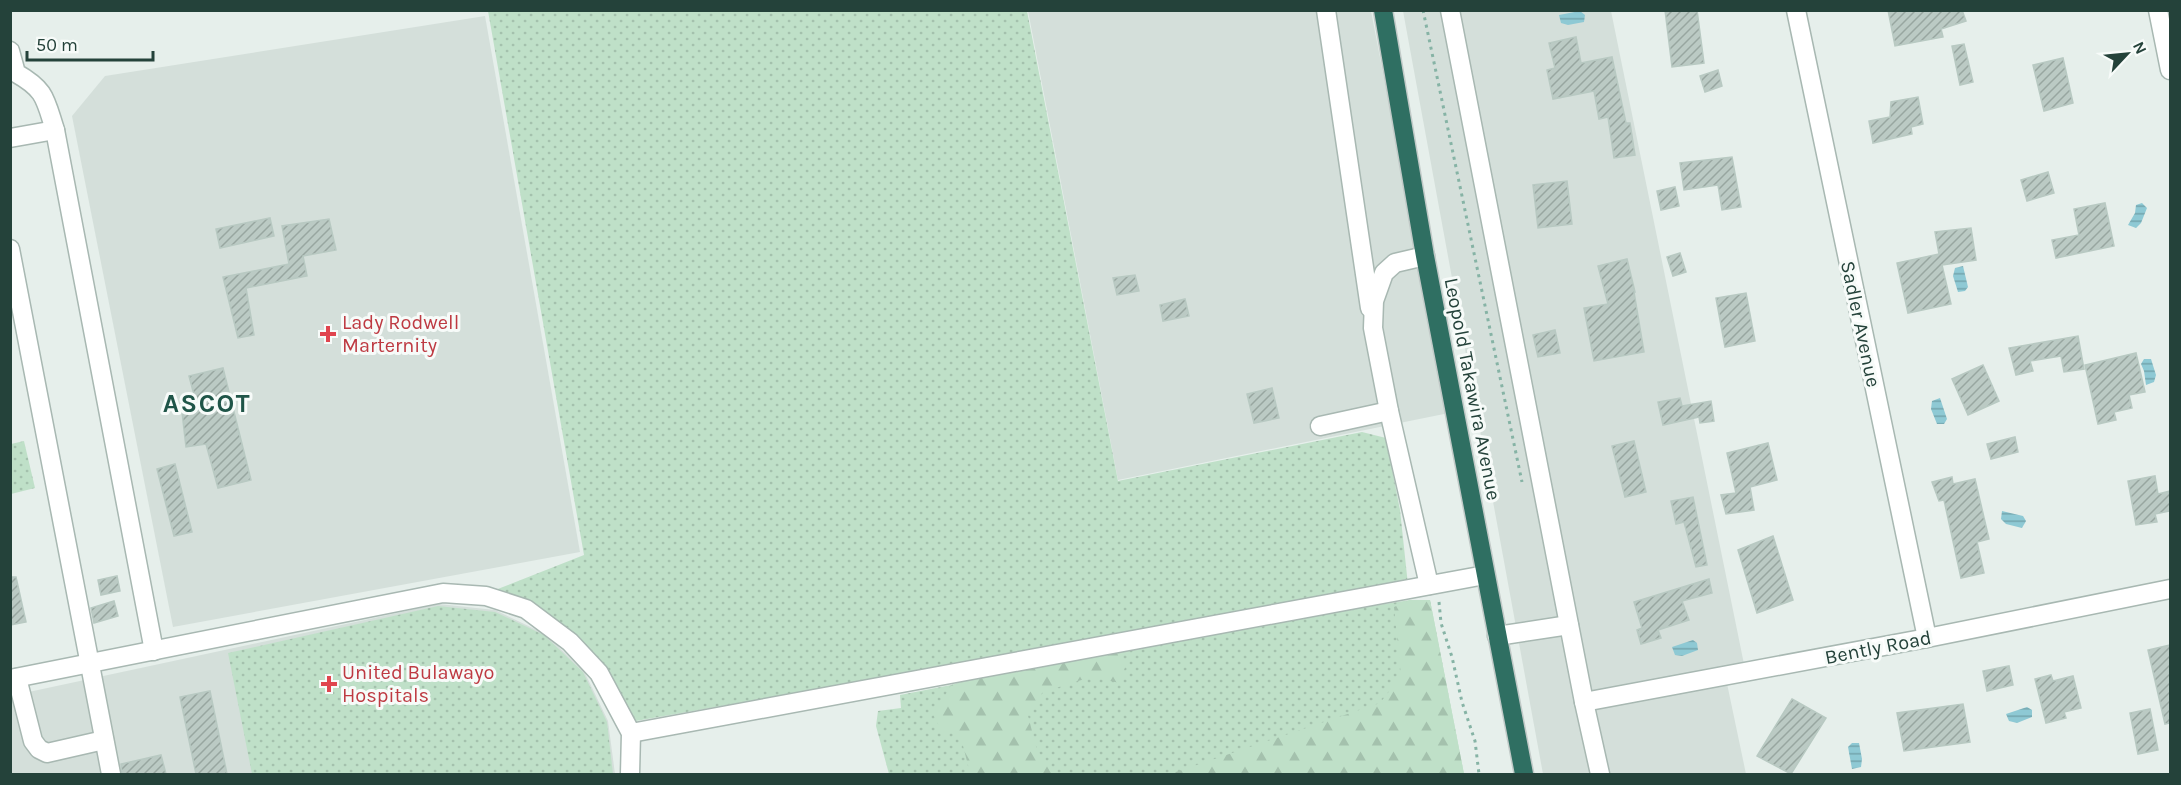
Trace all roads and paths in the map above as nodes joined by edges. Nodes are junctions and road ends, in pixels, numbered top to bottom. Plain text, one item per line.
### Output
1 (1326, 10) edge
2 (1383, 10) edge
3 (1423, 10) edge
4 (1450, 10) edge
5 (1796, 10) edge
6 (2158, 10) edge
7 (10, 51) edge
8 (2170, 70) edge
9 (13, 75) edge
10 (55, 130) junction
11 (10, 138) edge
12 (10, 249) edge
13 (1425, 256) junction
14 (1373, 328) junction
15 (1389, 411) junction
16 (1320, 426) dead end
17 (1523, 488) dead end
18 (1485, 575) junction
19 (1432, 585) junction
20 (2170, 589) edge
21 (1569, 625) junction
22 (1497, 636) junction
23 (1927, 638) junction
24 (154, 651) junction
25 (90, 664) junction
26 (14, 679) edge
27 (1584, 702) junction
28 (631, 733) junction
29 (104, 740) junction
30 (111, 774) edge
31 (630, 774) edge
32 (1479, 774) edge
33 (1524, 774) edge
34 (1600, 774) edge

1 - 14 street
2 - 13 highway, Leopold Takawira Avenue
3 - 17 path
4 - 21 street
5 - 23 street, Sadler Avenue
6 - 8 street
7 - 9 street
9 - 10 street
10 - 11 street
10 - 24 street
12 - 25 street
13 - 14 street
13 - 18 highway, Leopold Takawira Avenue
14 - 15 street
15 - 16 street
15 - 19 street
18 - 19 street
18 - 22 highway, Leopold Takawira Avenue
19 - 28 street
19 - 32 path
20 - 23 street, Bently Road
21 - 22 street
21 - 27 street
22 - 33 highway, Leopold Takawira Avenue
23 - 27 street, Bently Road
24 - 25 street
24 - 28 street
25 - 26 street
25 - 29 street
26 - 29 street
27 - 34 street
28 - 31 street
29 - 30 street

